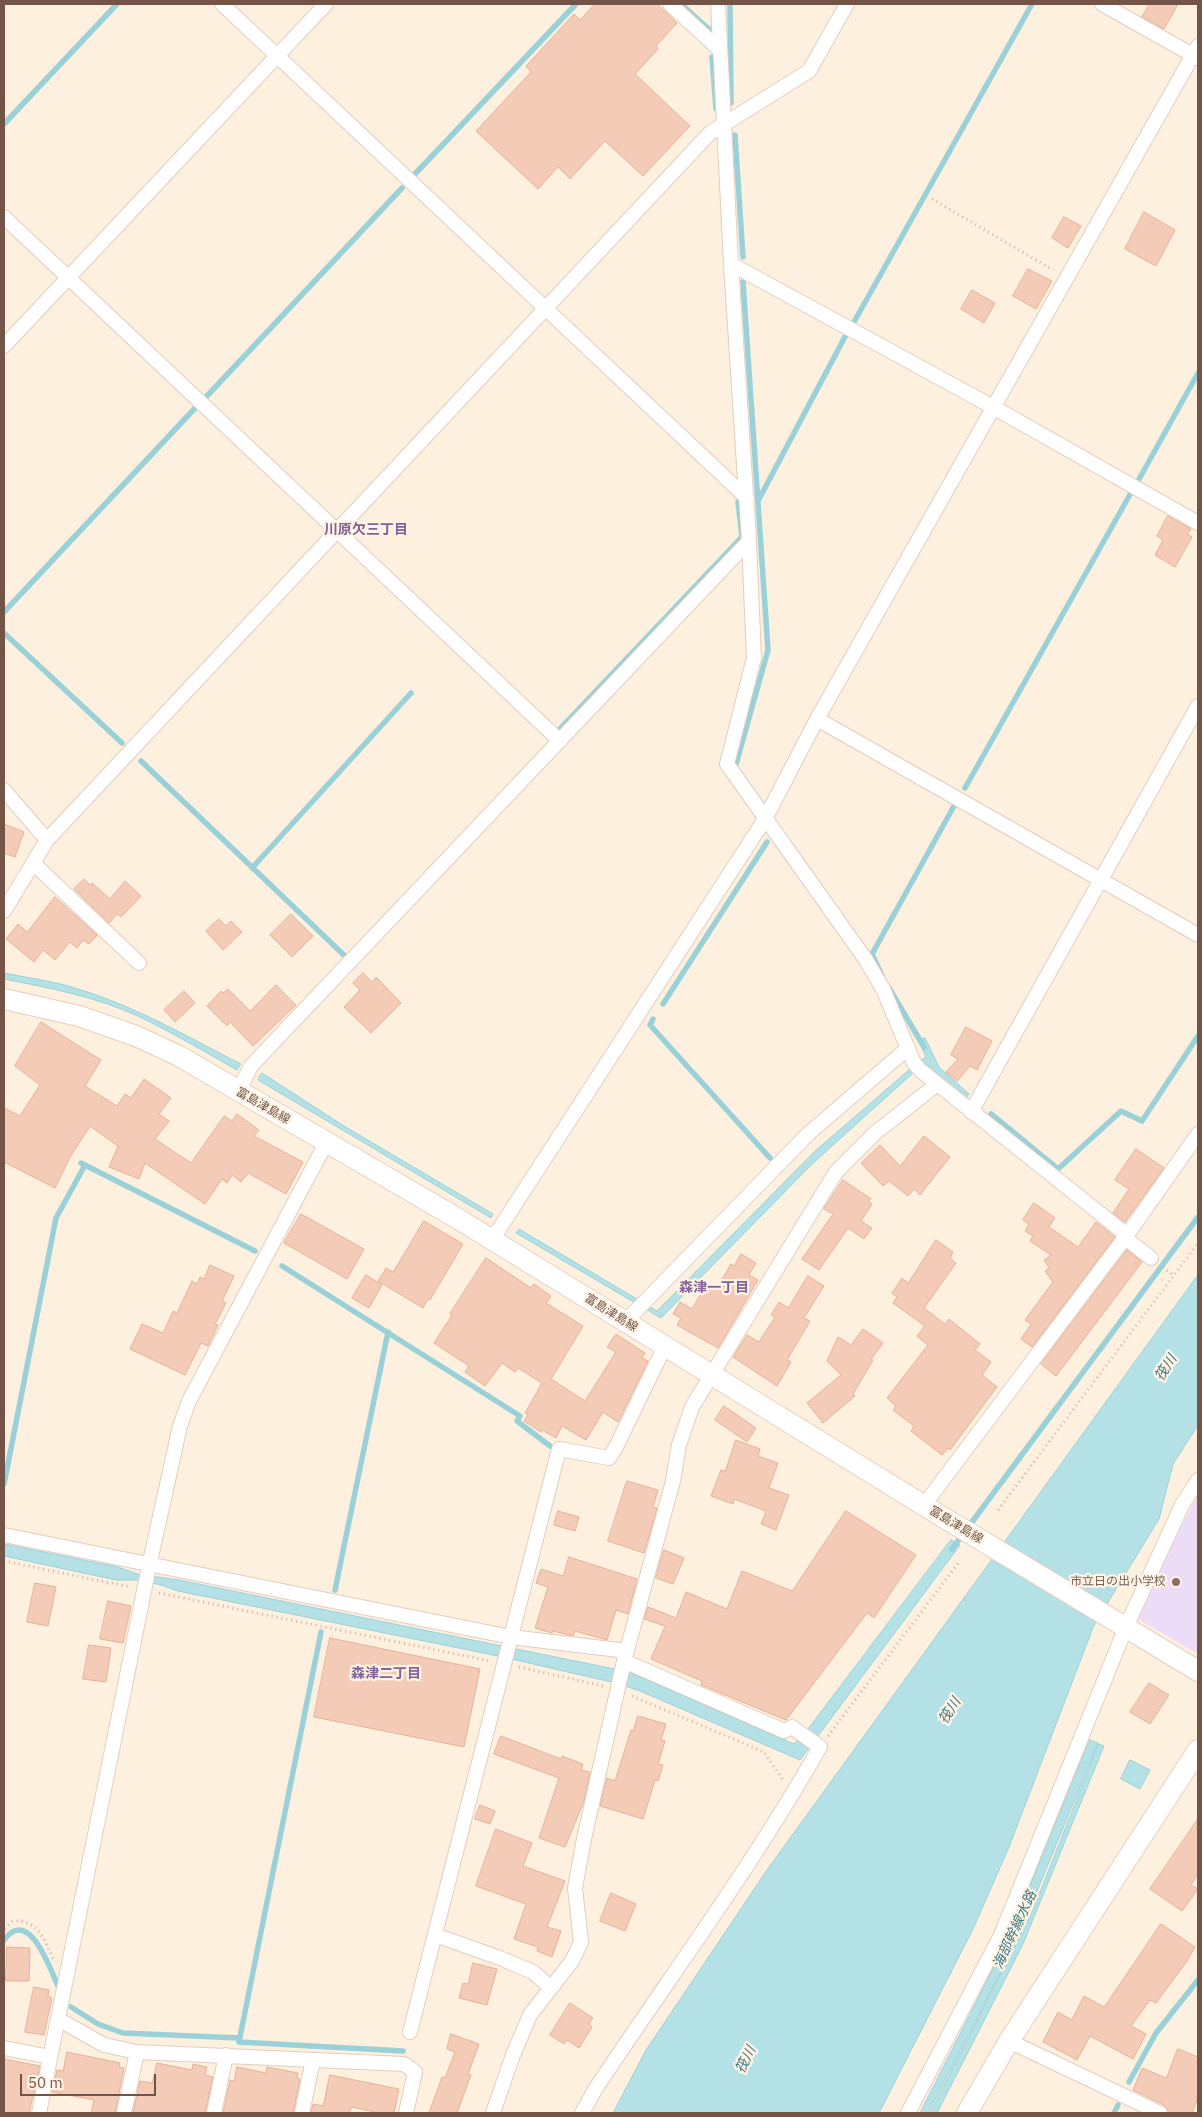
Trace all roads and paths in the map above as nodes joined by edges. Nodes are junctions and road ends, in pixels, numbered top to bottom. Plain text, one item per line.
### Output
1 (222, 4) edge
2 (326, 4) edge
3 (670, 4) edge
4 (718, 4) edge
5 (847, 4) edge
6 (1102, 4) edge
7 (720, 50) junction
8 (1196, 53) edge
9 (277, 56) junction
10 (725, 123) junction
11 (932, 199) dead end
12 (4, 216) edge
13 (731, 264) junction
14 (68, 278) junction
15 (1067, 278) junction
16 (546, 308) junction
17 (4, 346) edge
18 (993, 407) junction
19 (747, 498) junction
20 (1198, 523) edge
21 (336, 531) junction
22 (749, 541) junction
23 (1198, 706) edge
24 (817, 719) junction
25 (560, 741) junction
26 (4, 790) edge
27 (765, 818) junction
28 (47, 840) junction
29 (33, 863) junction
30 (1101, 880) junction
31 (4, 911) edge
32 (1198, 935) edge
33 (139, 963) dead end
34 (4, 999) edge
35 (908, 1048) junction
36 (936, 1085) junction
37 (238, 1092) junction
38 (971, 1112) junction
39 (1198, 1134) edge
40 (326, 1143) junction
41 (1126, 1237) junction
42 (492, 1240) junction
43 (1198, 1243) edge
44 (1151, 1258) dead end
45 (1169, 1272) dead end
46 (1174, 1276) junction
47 (637, 1310) junction
48 (666, 1346) junction
49 (710, 1375) junction
50 (1198, 1480) edge
51 (924, 1506) junction
52 (998, 1510) dead end
53 (4, 1535) edge
54 (4, 1561) edge
55 (959, 1562) dead end
56 (147, 1578) junction
57 (1126, 1627) junction
58 (510, 1641) junction
59 (625, 1660) junction
60 (505, 1662) junction
61 (1198, 1671) edge
62 (618, 1688) junction
63 (817, 1745) junction
64 (1198, 1750) edge
65 (793, 1794) junction
66 (4, 1928) edge
67 (435, 1935) junction
68 (66, 1983) junction
69 (551, 1988) junction
70 (58, 2019) junction
71 (410, 2032) dead end
72 (1009, 2041) junction
73 (4, 2048) edge
74 (137, 2052) junction
75 (226, 2055) junction
76 (50, 2056) junction
77 (313, 2060) junction
78 (39, 2113) edge
79 (124, 2113) edge
80 (214, 2113) edge
81 (302, 2113) edge
82 (406, 2113) edge
83 (493, 2113) edge
84 (582, 2113) edge
85 (908, 2113) edge
86 (967, 2113) edge
87 (1160, 2113) edge

1 - 9 street
2 - 9 street
3 - 7 street
4 - 7 street
5 - 10 street
6 - 8 street
7 - 10 street
8 - 15 street
9 - 14 street
9 - 16 street
10 - 13 street
10 - 16 street
11 - 15 path
12 - 14 street
13 - 18 street
13 - 19 street
14 - 17 street
14 - 21 street
15 - 18 street
16 - 19 street
16 - 21 street
18 - 20 street
18 - 24 street
19 - 22 street
21 - 25 street
21 - 28 street
22 - 25 street
22 - 27 street
23 - 30 street
24 - 27 street
24 - 30 street
25 - 37 street
26 - 28 street
27 - 35 street
27 - 42 street
28 - 29 street
29 - 31 street
29 - 33 street
30 - 32 street
30 - 38 street
34 - 37 main road, 富島津島線
35 - 36 street
35 - 47 street
36 - 38 street
36 - 49 street
37 - 40 main road, 富島津島線
38 - 41 street
39 - 41 street
40 - 42 main road, 富島津島線
40 - 56 street
41 - 44 street
41 - 51 street
42 - 47 main road, 富島津島線
43 - 46 path
45 - 46 path
46 - 52 path
47 - 48 main road, 富島津島線
48 - 49 main road, 富島津島線
48 - 58 street
49 - 51 main road, 富島津島線
49 - 59 street
50 - 57 street
51 - 57 main road, 富島津島線
53 - 56 street
54 - 56 path
55 - 63 path
56 - 58 street
56 - 60 path
56 - 68 street
57 - 61 main road, 富島津島線
57 - 85 street
58 - 59 street
58 - 60 street
59 - 62 street
59 - 63 street
60 - 62 path
60 - 67 street
62 - 65 path
62 - 69 street
63 - 65 street
64 - 72 main road
65 - 84 street
66 - 68 path
67 - 69 street
67 - 71 street
68 - 70 street
69 - 83 street
70 - 74 street
70 - 76 street
72 - 86 main road
72 - 87 street
73 - 76 street
74 - 75 street
74 - 79 street
75 - 77 street
75 - 80 street
76 - 78 street
77 - 81 street
77 - 82 street

